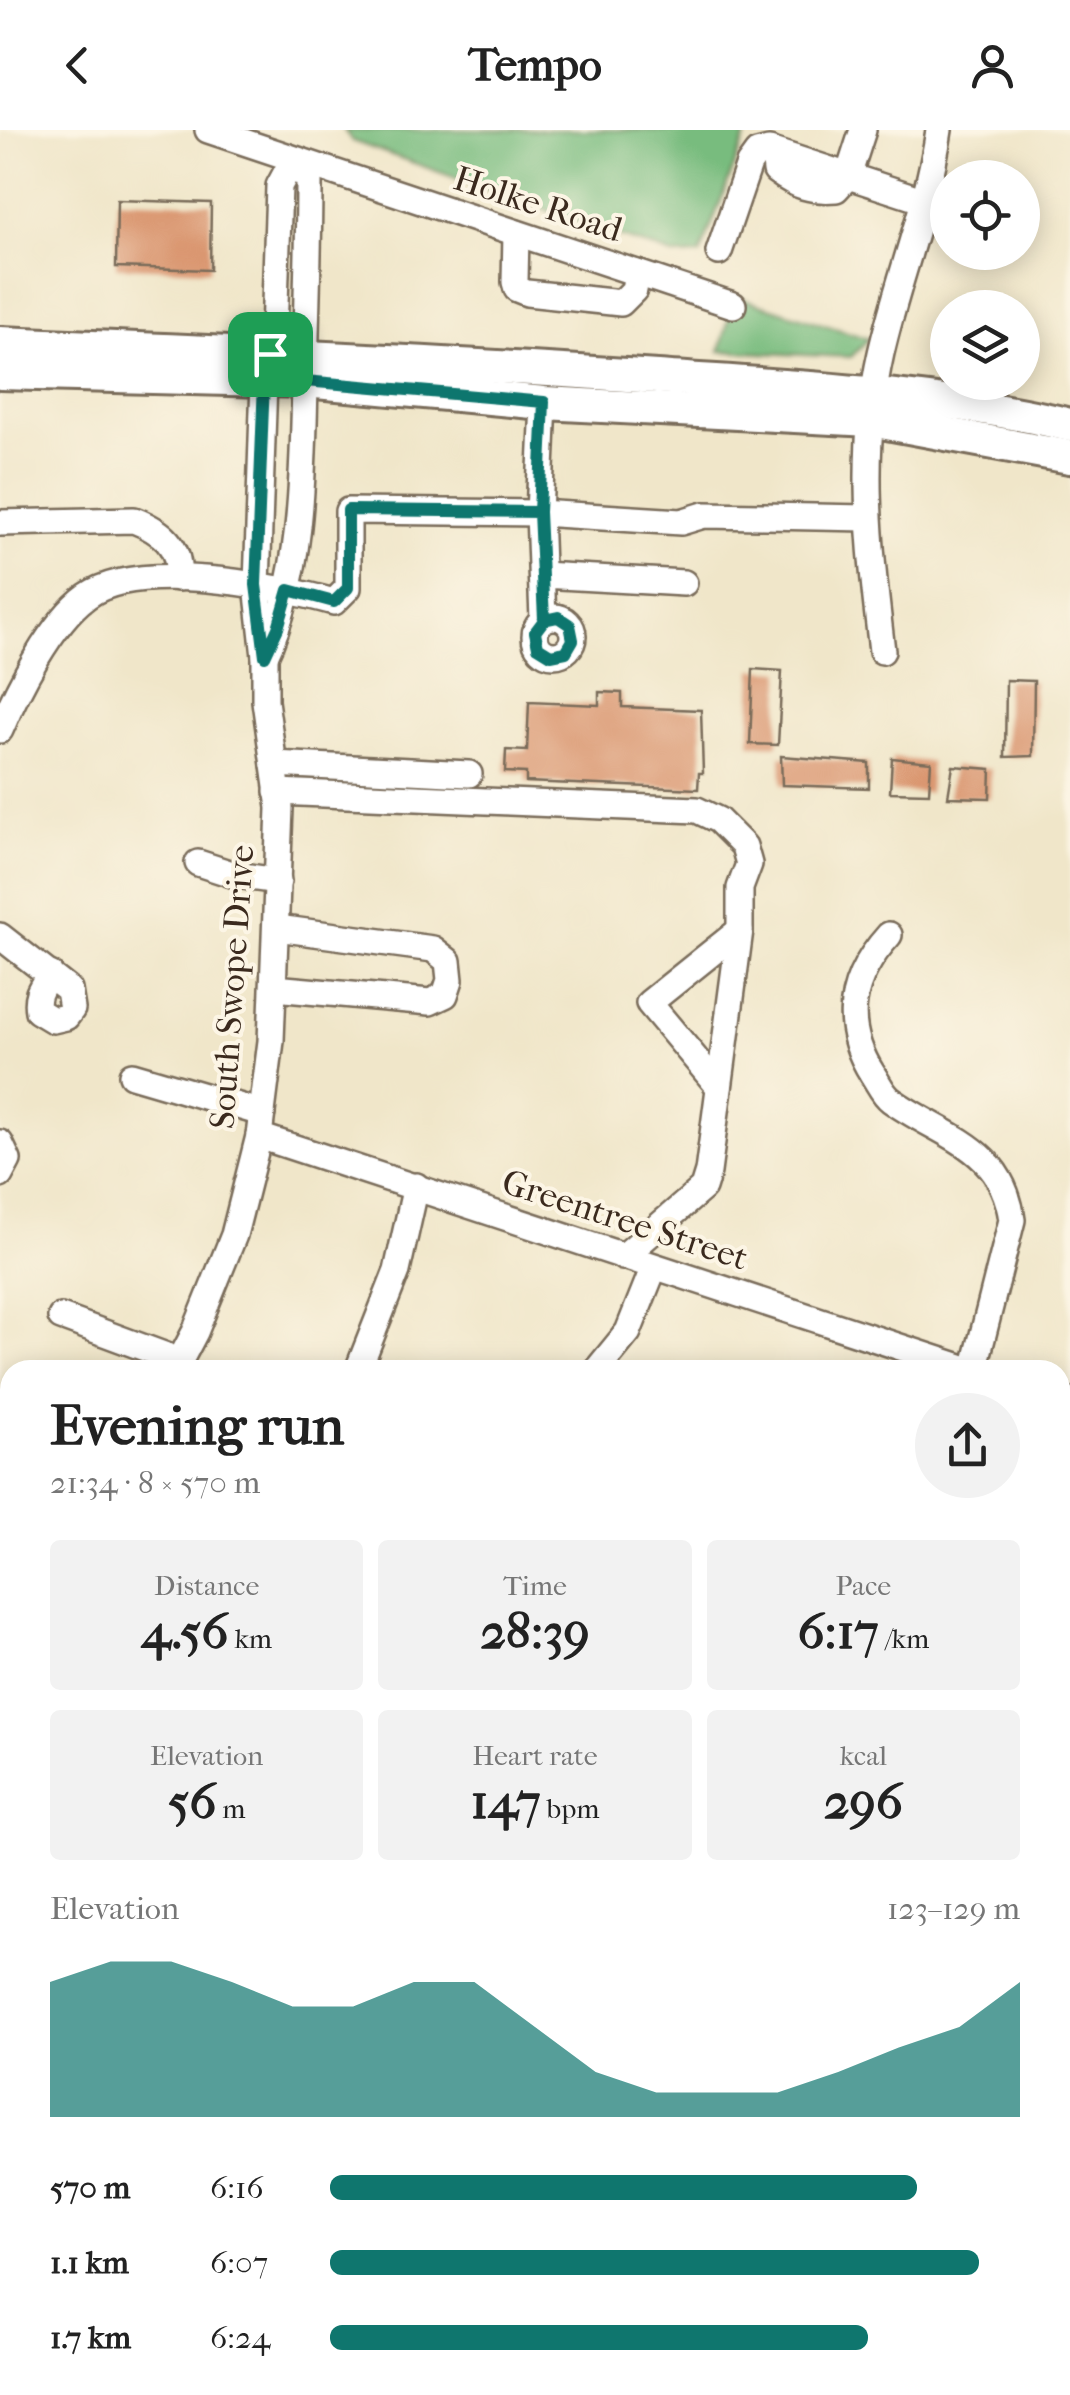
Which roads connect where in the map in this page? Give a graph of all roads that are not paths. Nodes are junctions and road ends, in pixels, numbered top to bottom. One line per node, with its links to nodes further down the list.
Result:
1 (208, 130): 5 (street, Holke Road)
2 (863, 130): 6 (street)
3 (940, 130): 7 (street)
4 (782, 146): 6 (street); 9 (street)
5 (293, 160): 8 (street, Holke Road); 13 (street, South Swope Drive); 14 (street, South Swope Drive)
6 (848, 176): 7 (street)
7 (924, 200): 17 (street)
8 (516, 233): 10 (street, Holke Road); 10 (street)
9 (719, 252)
10 (637, 273): 11 (street, Holke Road)
11 (733, 305)
12 (0, 343): 13 (main road)
13 (267, 367): 14 (main road); 15 (main road); 26 (street, South Swope Drive)
14 (305, 368): 16 (main road); 17 (main road); 27 (street, South Swope Drive)
15 (0, 373)
16 (544, 402): 17 (main road); 20 (street)
17 (873, 406): 18 (main road); 19 (main road); 21 (street)
18 (1070, 424)
19 (1070, 457)
20 (539, 512): 21 (street); 23 (street); 27 (street)
21 (867, 518): 29 (street)
22 (0, 523): 24 (street)
23 (542, 575): 25 (street); 28 (street)
24 (178, 578): 26 (street); 31 (street)
25 (684, 583)
26 (256, 585): 27 (street); 30 (street, South Swope Drive)
27 (289, 590): 30 (street, South Swope Drive)
28 (544, 620)
29 (882, 651)
30 (265, 656): 33 (street, South Swope Drive)
31 (10, 678): 32 (street)
32 (0, 730)
33 (274, 764): 34 (street); 35 (street, South Swope Drive)
34 (468, 774)
35 (277, 792): 37 (street, South Swope Drive); 39 (street)
36 (198, 863): 37 (street)
37 (278, 881): 38 (street, South Swope Drive)
38 (277, 928): 43 (street, South Swope Drive); 43 (street)
39 (740, 930): 45 (street); 45 (street)
40 (890, 935): 58 (street)
41 (0, 936): 42 (street)
42 (50, 974)
43 (274, 988): 46 (street, South Swope Drive)
44 (132, 1075): 46 (street, Greentree Street)
45 (719, 1086): 50 (street)
46 (260, 1124): 49 (street, Greentree Street); 54 (street, South Swope Drive)
47 (0, 1143): 48 (street)
48 (0, 1175)
49 (416, 1186): 50 (street, Greentree Street); 55 (street)
50 (623, 1256): 51 (street, Greentree Street)
51 (654, 1267): 56 (street); 57 (street, Greentree Street)
52 (61, 1317): 53 (street)
53 (165, 1360)
54 (180, 1360)
55 (362, 1360)
56 (604, 1360)
57 (941, 1360)
58 (975, 1360)

